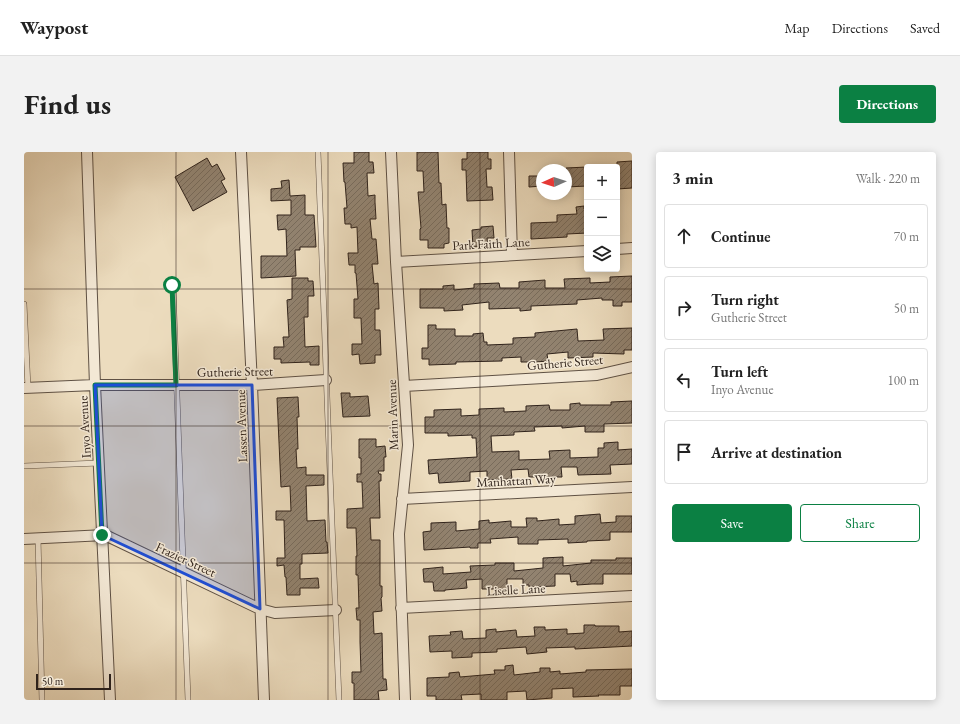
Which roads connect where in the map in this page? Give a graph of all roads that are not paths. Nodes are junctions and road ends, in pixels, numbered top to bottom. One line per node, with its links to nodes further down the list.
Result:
1 (87, 152): 15 (street, Inyo Avenue)
2 (241, 152): 17 (street, Lassen Avenue)
3 (318, 152): 14 (lane)
4 (391, 152): 10 (street, Marin Avenue)
5 (509, 152): 9 (street)
6 (632, 248): 7 (street)
7 (620, 249)
8 (584, 251): 9 (street, Park Faith Lane)
9 (512, 255): 10 (street, Park Faith Lane)
10 (396, 262): 18 (street, Marin Avenue)
11 (172, 285): 16 (lane)
12 (24, 304): 19 (lane)
13 (632, 367): 18 (street, Gutherie Street)
14 (326, 380): 17 (street, Gutherie Street); 31 (lane)
15 (95, 385): 16 (street, Gutherie Street); 19 (street, Gutherie Street); 20 (street, Inyo Avenue)
16 (176, 385): 17 (street, Gutherie Street); 27 (lane)
17 (252, 385): 30 (street, Lassen Avenue)
18 (404, 386): 23 (street, Marin Avenue)
19 (26, 388)
20 (99, 463): 21 (lane); 24 (street, Inyo Avenue)
21 (24, 466)
22 (632, 486): 23 (street, Manhattan Way)
23 (402, 499): 29 (street, Marin Avenue)
24 (102, 535): 25 (street, Frazier Street); 27 (street, Frazier Street); 33 (street, Inyo Avenue)
25 (38, 538): 26 (street, Frazier Street); 32 (lane)
26 (24, 539)
27 (183, 572): 30 (street, Frazier Street); 34 (lane)
28 (632, 596): 29 (street, Liselle Lane)
29 (401, 608): 37 (street, Marin Avenue)
30 (260, 609): 31 (street, Frazier Street); 35 (street, Lassen Avenue)
31 (336, 610): 36 (lane)
32 (42, 700)
33 (110, 700)
34 (188, 700)
35 (264, 700)
36 (339, 700)
37 (405, 700)

